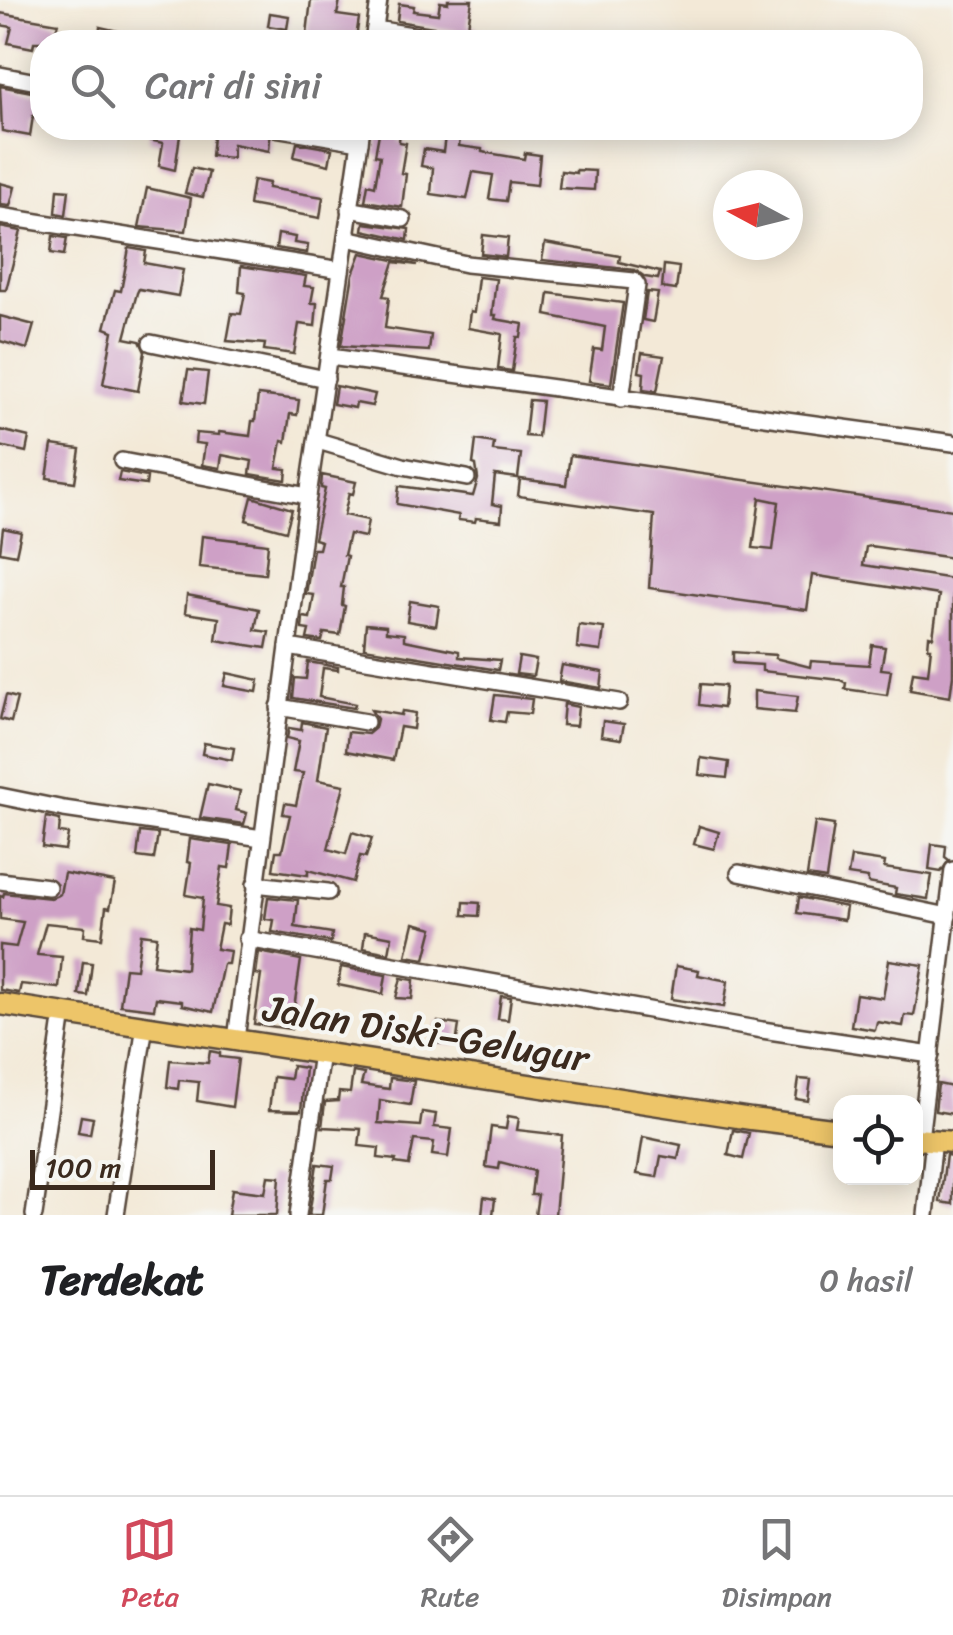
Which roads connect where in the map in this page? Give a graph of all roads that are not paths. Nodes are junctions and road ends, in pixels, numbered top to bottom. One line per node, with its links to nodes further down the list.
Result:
1 (379, 0): 2 (street)
2 (375, 30)
3 (0, 75): 4 (street)
4 (30, 81)
5 (360, 140): 6 (street)
6 (349, 209): 8 (street); 9 (street)
7 (0, 216): 10 (street)
8 (403, 219)
9 (346, 238): 10 (street); 14 (street)
10 (341, 270): 12 (street)
11 (151, 343): 13 (street)
12 (330, 357): 13 (street); 14 (street)
13 (326, 379): 15 (street)
14 (621, 399): 16 (street)
15 (318, 441): 18 (street); 19 (street)
16 (953, 443)
17 (122, 461): 19 (street)
18 (468, 478)
19 (308, 496): 20 (street)
20 (288, 647): 21 (street); 22 (street)
21 (618, 702)
22 (279, 707): 23 (street); 25 (street)
23 (366, 722)
24 (0, 796): 25 (street)
25 (262, 838): 29 (street)
26 (953, 870): 32 (street)
27 (739, 873): 32 (street)
28 (0, 881): 30 (street)
29 (255, 884): 31 (street); 33 (street)
30 (48, 888)
31 (328, 892)
32 (948, 916): 39 (street)
33 (247, 939): 37 (street); 39 (street)
34 (0, 1004): 35 (main road, Jalan Diski–Gelugur)
35 (63, 1013): 36 (main road, Jalan Diski–Gelugur); 42 (street)
36 (145, 1025): 37 (main road, Jalan Diski–Gelugur); 43 (street)
37 (236, 1038): 38 (main road, Jalan Diski–Gelugur)
38 (321, 1053): 40 (main road, Jalan Diski–Gelugur); 44 (street)
39 (930, 1055): 41 (street)
40 (833, 1129)
41 (931, 1140): 45 (street)
42 (34, 1215)
43 (116, 1215)
44 (298, 1215)
45 (926, 1215)

